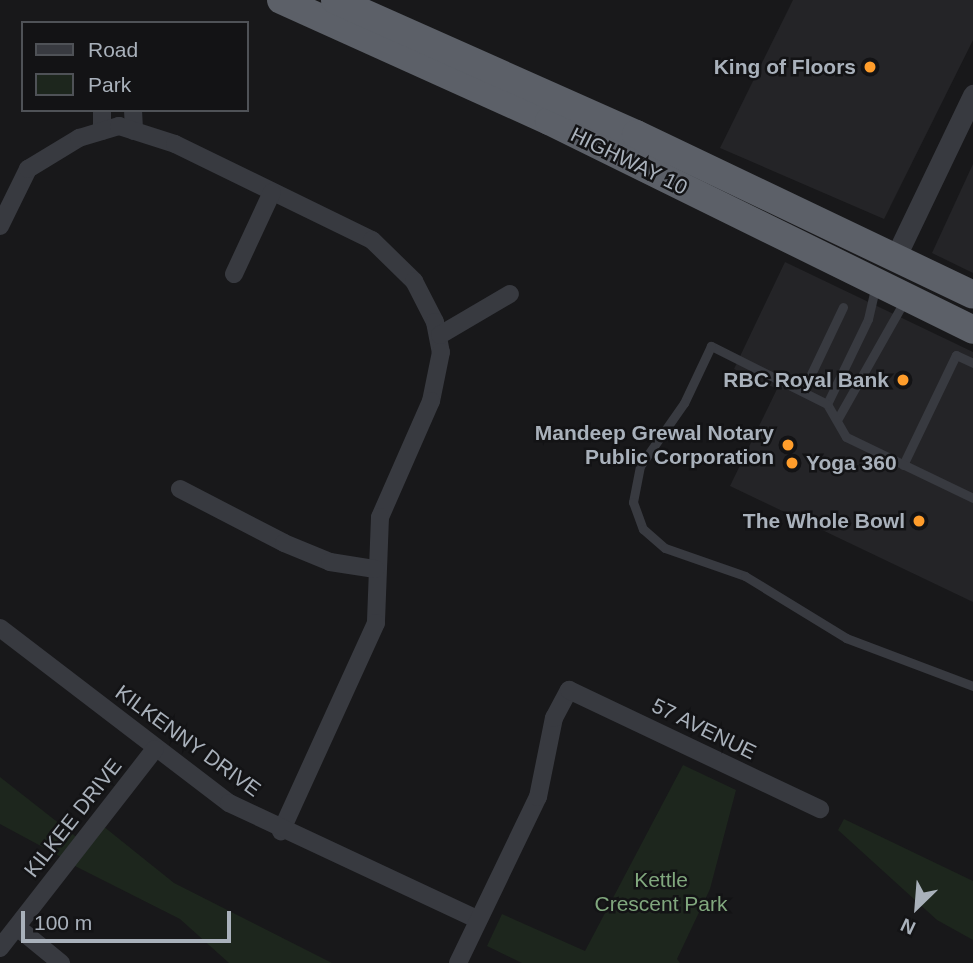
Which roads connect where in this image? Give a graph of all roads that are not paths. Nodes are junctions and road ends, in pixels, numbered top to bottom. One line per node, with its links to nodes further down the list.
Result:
1 (281, 0): 11 (highway, HIGHWAY 10)
2 (335, 0): 10 (highway, HIGHWAY 10)
3 (973, 95): 10 (street)
4 (102, 112): 6 (street)
5 (133, 112): 7 (street)
6 (102, 131): 7 (street); 9 (street)
7 (134, 131): 8 (street)
8 (272, 192): 12 (street); 20 (street)
9 (0, 226)
10 (895, 258): 11 (highway); 13 (highway, HIGHWAY 10)
11 (851, 271): 14 (highway, HIGHWAY 10)
12 (234, 274)
13 (935, 277): 14 (highway); 16 (highway, HIGHWAY 10)
14 (876, 283): 17 (highway, HIGHWAY 10); 23 (lane)
15 (510, 294): 20 (street)
16 (973, 295)
17 (907, 298): 19 (highway, HIGHWAY 10); 24 (lane)
18 (843, 307): 22 (lane)
19 (973, 330)
20 (440, 335): 28 (street)
21 (973, 363): 25 (lane)
22 (803, 391): 23 (lane); 30 (lane)
23 (827, 404): 24 (lane)
24 (837, 420): 25 (lane)
25 (903, 465): 27 (lane)
26 (180, 489): 28 (street)
27 (973, 498)
28 (375, 569): 33 (street)
29 (0, 628): 31 (street, KILKENNY DRIVE)
30 (973, 686)
31 (155, 749): 33 (street, KILKENNY DRIVE); 35 (street, KILKEE DRIVE)
32 (820, 809): 34 (street, 57 AVENUE)
33 (281, 831): 34 (street, KILKENNY DRIVE)
34 (477, 919): 38 (street)
35 (17, 927): 36 (street, KILKEE DRIVE); 37 (street)
36 (0, 948)
37 (61, 963)
38 (458, 963)

